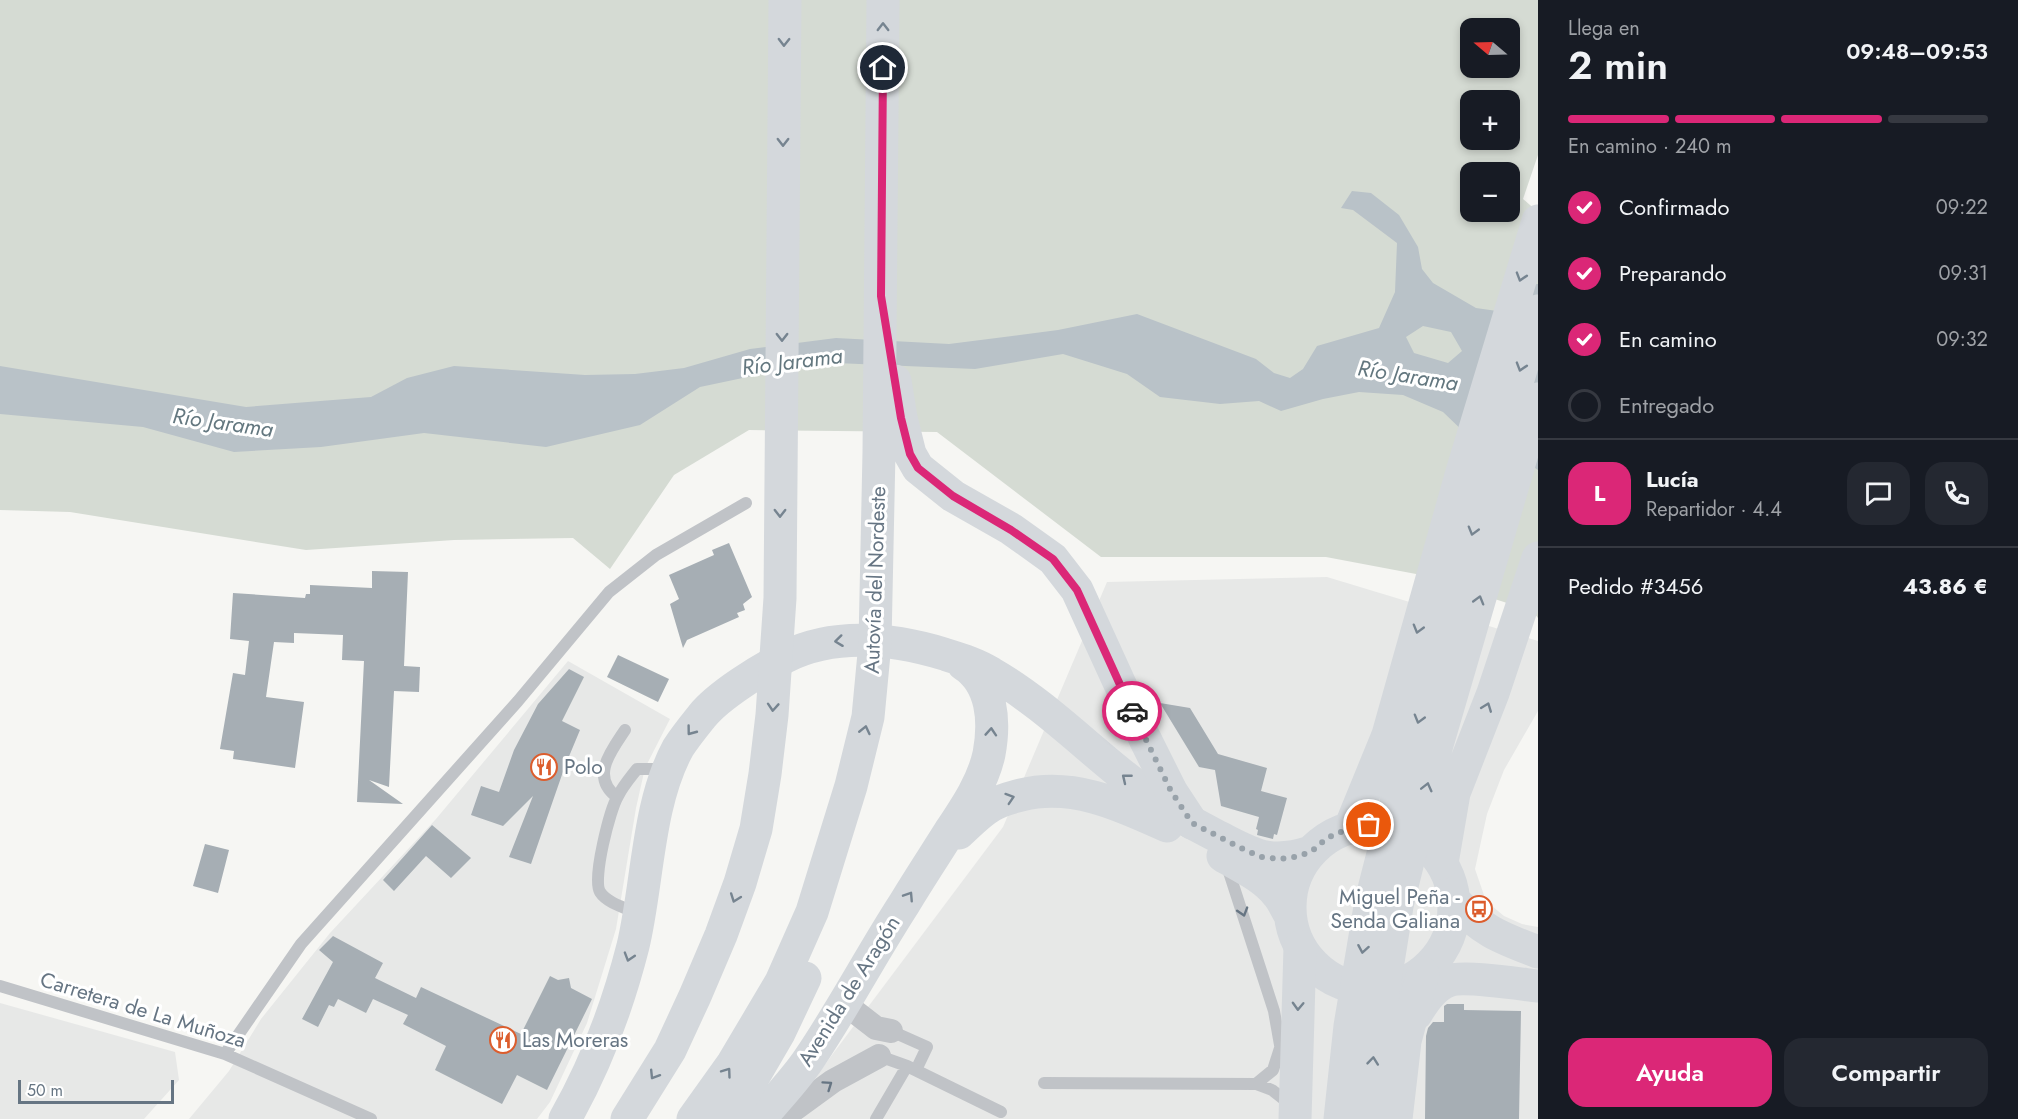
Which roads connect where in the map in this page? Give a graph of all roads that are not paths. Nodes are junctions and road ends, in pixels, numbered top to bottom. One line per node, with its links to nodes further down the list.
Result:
1 (785, 0): 43 (main road, one-way to 43)
2 (883, 0): 6 (main road, one-way to 2)
3 (1538, 221): 7 (main road, one-way to 7)
4 (1538, 311): 7 (main road, one-way to 7)
5 (1538, 399): 7 (main road)
6 (894, 453): 13 (main road, Autovía del Nordeste, one-way to 6); 15 (main road)
7 (1488, 477): 16 (main road, one-way to 16); 49 (main road, one-way to 49); 50 (main road, one-way to 7)
8 (746, 503): 34 (lane)
9 (1538, 558): 18 (main road, one-way to 9)
10 (951, 657): 12 (main road, one-way to 12); 15 (main road, one-way to 10); 20 (main road, Avenida de Aragón, one-way to 10)
11 (625, 730): 14 (lane)
12 (666, 774): 14 (lane); 22 (main road)
13 (851, 786): 44 (main road, Autovía del Nordeste, one-way to 13); 45 (main road)
14 (617, 797): 22 (lane)
15 (1192, 823): 17 (main road)
16 (1359, 826): 17 (main road); 18 (main road)
17 (1311, 852): 23 (main road)
18 (1434, 854): 21 (main road)
19 (1224, 856): 20 (main road, Avenida de Aragón, one-way to 19); 23 (main road, Avenida de Aragón); 33 (lane, one-way to 33)
20 (932, 860): 30 (main road, Avenida de Aragón, one-way to 20)
21 (1455, 900): 25 (main road); 26 (main road)
22 (638, 914): 42 (main road, one-way to 42)
23 (1290, 915): 24 (main road)
24 (1300, 947): 26 (main road); 40 (main road, one-way to 40)
25 (1526, 954): 26 (main road); 27 (main road)
26 (1421, 972): 32 (main road)
27 (1538, 977)
28 (0, 986): 34 (lane, Carretera de La Muñoza)
29 (1538, 986): 32 (main road)
30 (845, 1004): 31 (street); 46 (main road, Avenida de Aragón)
31 (891, 1031): 36 (lane)
32 (1405, 1041): 51 (main road)
33 (1280, 1047): 38 (lane); 40 (lane)
34 (225, 1054): 41 (lane, Carretera de La Muñoza)
35 (879, 1056): 36 (lane); 47 (street, one-way to 35)
36 (911, 1068): 39 (lane); 48 (lane)
37 (1044, 1083): 38 (lane)
38 (1256, 1084): 40 (lane)
39 (1001, 1112)
40 (1293, 1114)
41 (371, 1119)
42 (565, 1119)
43 (627, 1119)
44 (693, 1119)
45 (729, 1119)
46 (760, 1119)
47 (781, 1119)
48 (876, 1119)
49 (1340, 1119)
50 (1367, 1119)
51 (1396, 1119)

